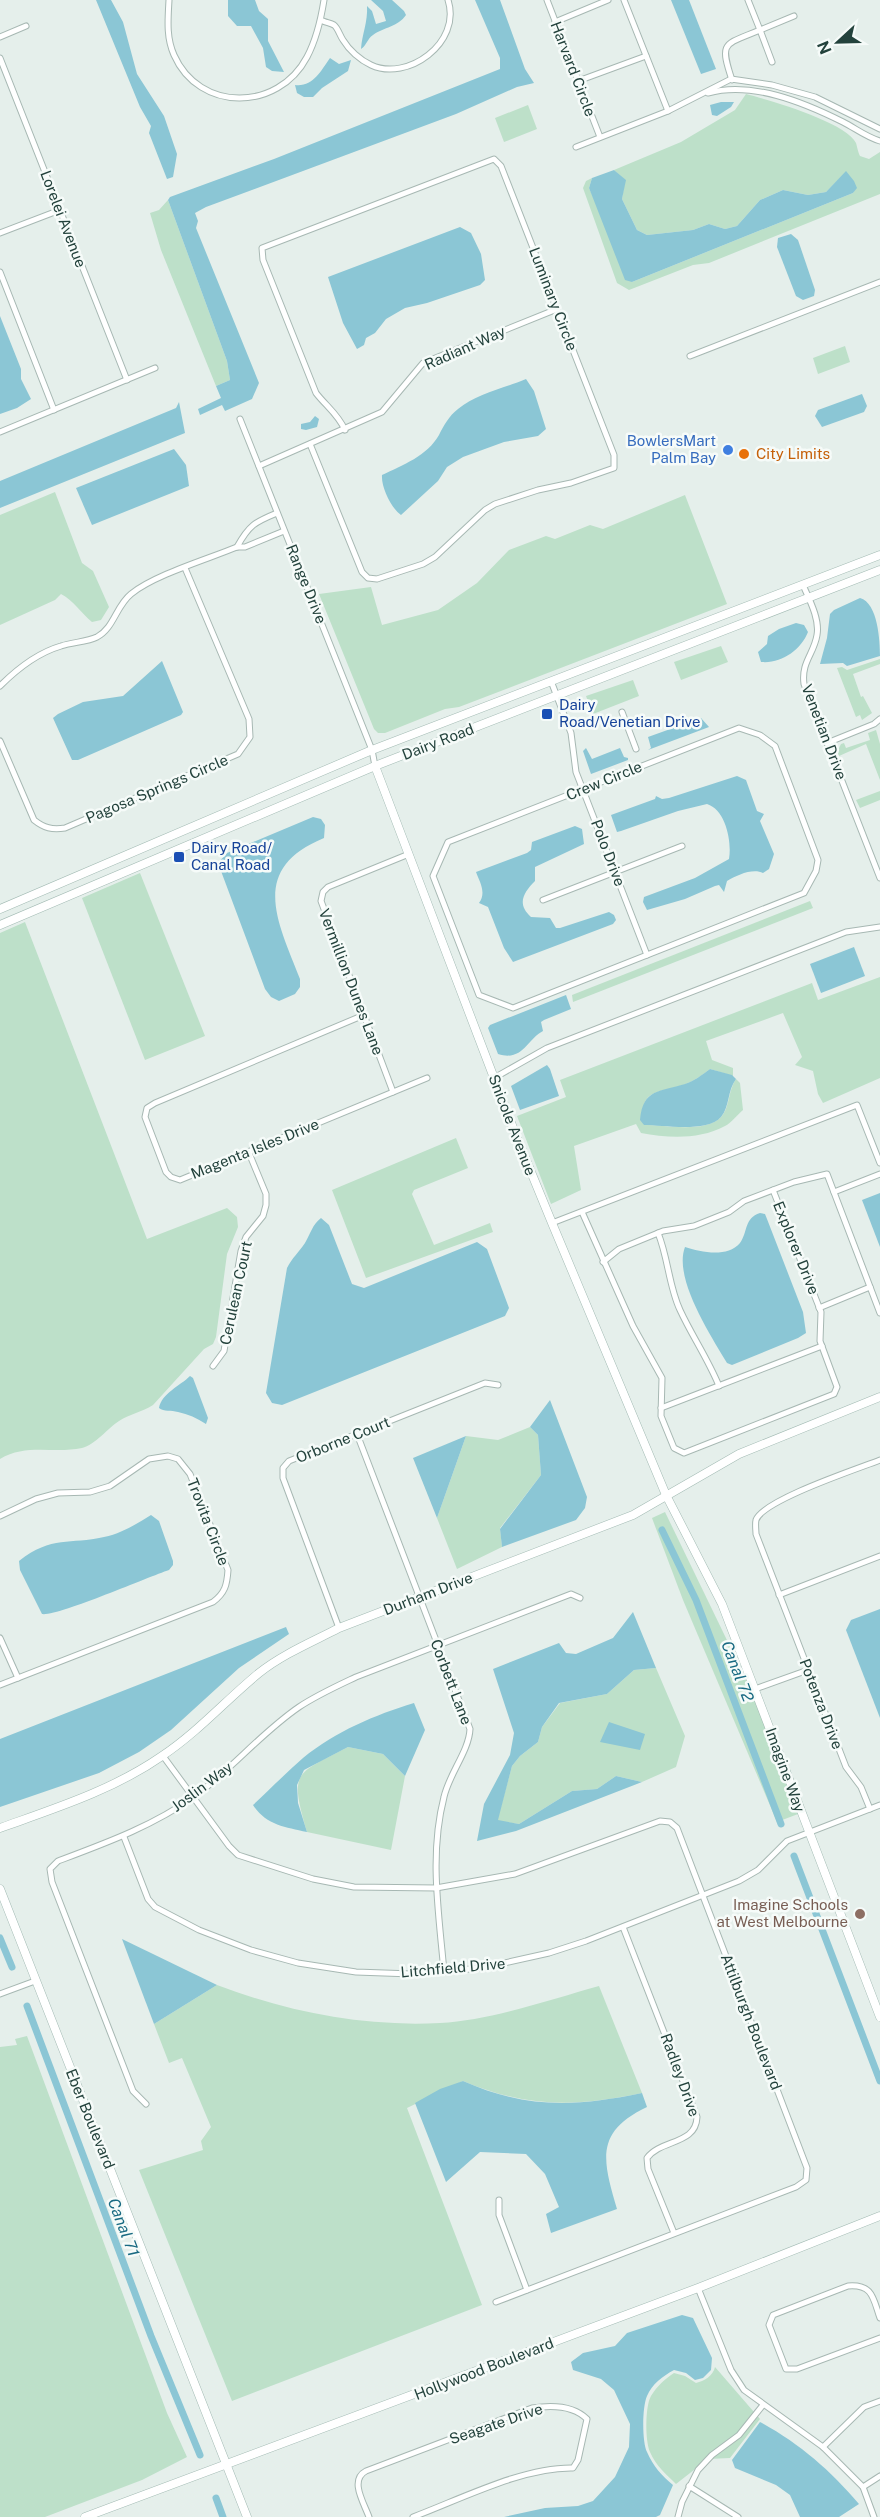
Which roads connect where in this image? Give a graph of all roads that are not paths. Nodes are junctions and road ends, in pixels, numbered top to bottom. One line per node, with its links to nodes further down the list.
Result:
1 (170, 0): 9 (street)
2 (324, 0): 9 (street)
3 (448, 0): 9 (street)
4 (547, 0): 10 (street, Harvard Circle)
5 (608, 0): 10 (street)
6 (624, 0): 14 (street)
7 (748, 0): 12 (street)
8 (794, 16): 12 (street)
9 (321, 20)
10 (555, 22): 18 (street, Harvard Circle)
11 (26, 26): 13 (street)
12 (760, 30): 16 (street); 17 (street)
13 (0, 37)
14 (646, 56): 18 (street); 21 (street)
15 (0, 58): 26 (street, Lorelei Avenue)
16 (772, 62)
17 (731, 79): 19 (street); 20 (street); 22 (street)
18 (578, 81): 23 (street, Harvard Circle)
19 (735, 88): 20 (street); 24 (street)
20 (692, 98): 21 (street)
21 (668, 111): 23 (street)
22 (880, 129)
23 (600, 137): 25 (street)
24 (880, 141)
25 (576, 147)
26 (60, 210): 27 (street); 33 (street, Lorelei Avenue)
27 (0, 233)
28 (0, 272): 34 (street)
29 (880, 282): 31 (street)
30 (557, 309): 36 (street, Radiant Way); 36 (street, Luminary Circle); 38 (street, Luminary Circle)
31 (690, 356)
32 (155, 368): 33 (street)
33 (127, 380): 34 (street)
34 (54, 410): 37 (street)
35 (240, 419): 39 (street, Range Drive)
36 (345, 430): 38 (street, Radiant Way)
37 (0, 432)
38 (310, 444): 39 (street, Radiant Way)
39 (259, 466): 40 (street, Range Drive)
40 (277, 513): 41 (street, Range Drive); 42 (street)
41 (284, 531): 42 (street); 58 (street, Range Drive)
42 (237, 547): 46 (street)
43 (880, 555): 44 (street, Dairy Road)
44 (871, 558): 45 (street); 48 (street, Dairy Road)
45 (880, 562)
46 (185, 568): 51 (street); 55 (street, Pagosa Springs Circle)
47 (880, 570): 49 (street, Dairy Road)
48 (803, 585): 49 (street, Venetian Drive); 50 (street, Dairy Road)
49 (809, 598): 52 (street, Dairy Road); 56 (street, Venetian Drive)
50 (551, 681): 52 (street, Polo Drive); 58 (street, Dairy Road)
51 (0, 686)
52 (557, 696): 59 (street, Dairy Road); 60 (street, Polo Drive)
53 (622, 712): 57 (street)
54 (880, 719): 56 (street)
55 (0, 741)
56 (827, 743): 66 (street, Venetian Drive)
57 (636, 748)
58 (372, 750): 59 (street, Snicole Avenue); 61 (street, Dairy Road)
59 (375, 766): 62 (street, Dairy Road); 64 (street, Snicole Avenue)
60 (583, 790): 65 (street, Polo Drive); 73 (street, Crew Circle); 73 (street, Crew Circle)
61 (199, 824): 62 (street); 68 (street, Dairy Road)
62 (204, 837): 70 (street, Dairy Road)
63 (682, 846): 65 (street)
64 (409, 854): 74 (street, Vermillion Dunes Lane); 76 (street, Snicole Avenue)
65 (615, 872): 67 (street); 73 (street, Polo Drive)
66 (880, 878)
67 (543, 900)
68 (18, 901): 69 (street, Dairy Road); 70 (street)
69 (0, 909)
70 (23, 915): 71 (street, Dairy Road)
71 (0, 925)
72 (880, 927): 76 (street)
73 (647, 955)
74 (364, 1015): 77 (street, Vermillion Dunes Lane); 78 (street, Magenta Isles Drive)
75 (427, 1078): 77 (street, Magenta Isles Drive)
76 (494, 1078): 84 (street, Snicole Avenue)
77 (393, 1092): 78 (street, Magenta Isles Drive)
78 (249, 1153): 91 (street, Cerulean Court)
79 (880, 1163): 83 (street)
80 (880, 1174): 82 (street)
81 (773, 1190): 82 (street); 85 (street, Explorer Drive); 88 (street, Explorer Drive)
82 (834, 1192): 87 (street)
83 (582, 1212): 84 (street); 86 (street, Explorer Drive)
84 (552, 1223): 98 (street, Snicole Avenue)
85 (658, 1233): 86 (street, Explorer Drive); 93 (street)
86 (603, 1262): 95 (street, Explorer Drive)
87 (870, 1287): 88 (street); 89 (street)
88 (819, 1308): 90 (street, Explorer Drive)
89 (880, 1313)
90 (822, 1346): 93 (street); 95 (street, Explorer Drive)
91 (213, 1366)
92 (498, 1385): 96 (street, Orborne Court)
93 (719, 1386): 95 (street)
94 (880, 1397): 98 (street, Durham Drive)
95 (661, 1408)
96 (357, 1434): 102 (street, Corbett Lane); 104 (street, Orborne Court)
97 (880, 1460): 101 (street, Potenza Drive)
98 (666, 1495): 102 (street, Durham Drive); 110 (street, Imagine Way)
99 (0, 1516): 108 (street, Trovita Circle)
100 (880, 1556): 101 (street)
101 (779, 1595): 107 (street, Potenza Drive)
102 (419, 1597): 104 (street, Durham Drive); 106 (street, Corbett Lane)
103 (580, 1598): 106 (street, Joslin Way)
104 (339, 1628): 111 (street, Durham Drive)
105 (0, 1638): 108 (street)
106 (438, 1646): 112 (street, Joslin Way); 118 (street, Corbett Lane)
107 (808, 1670): 110 (street); 114 (street, Potenza Drive)
108 (18, 1678): 109 (street, Trovita Circle)
109 (0, 1684)
110 (755, 1689): 116 (street, Imagine Way)
111 (163, 1756): 112 (street, Attilburgh Boulevard); 115 (street, Durham Drive)
112 (193, 1797): 117 (street, Joslin Way); 118 (street, Attilburgh Boulevard)
113 (880, 1805): 114 (street, Litchfield Drive)
114 (870, 1809): 116 (street, Litchfield Drive)
115 (0, 1828)
116 (808, 1832): 120 (street, Litchfield Drive); 125 (street, Imagine Way)
117 (124, 1837): 122 (street, Litchfield Drive); 126 (street, Joslin Way)
118 (436, 1888): 120 (street, Attilburgh Boulevard); 122 (street, Corbett Lane)
119 (0, 1889): 123 (street, Eber Boulevard)
120 (703, 1895): 121 (street, Litchfield Drive); 129 (street, Attilburgh Boulevard)
121 (623, 1926): 122 (street, Litchfield Drive); 129 (street, Radley Drive)
122 (444, 1972)
123 (35, 1981): 124 (street); 138 (street, Eber Boulevard)
124 (0, 1994)
125 (880, 2017)
126 (146, 2104)
127 (499, 2200): 131 (street)
128 (880, 2216): 130 (street, Hollywood Boulevard)
129 (674, 2233): 131 (street, Attilburgh Boulevard)
130 (698, 2288): 136 (street); 138 (street, Hollywood Boulevard)
131 (527, 2290): 132 (street, Attilburgh Boulevard)
132 (496, 2302)
133 (880, 2318): 134 (street)
134 (880, 2338)
135 (880, 2401): 137 (street)
136 (763, 2405): 137 (street); 140 (street)
137 (823, 2447): 141 (street)
138 (228, 2466): 142 (street, Hollywood Boulevard); 143 (street, Eber Boulevard)
139 (880, 2476): 141 (street)
140 (689, 2486): 146 (street); 147 (street)
141 (863, 2487): 148 (street)
142 (85, 2517)
143 (247, 2517)
144 (369, 2517): 145 (street, Seagate Drive)
145 (413, 2517)
146 (678, 2517)
147 (738, 2517)
148 (874, 2517)

